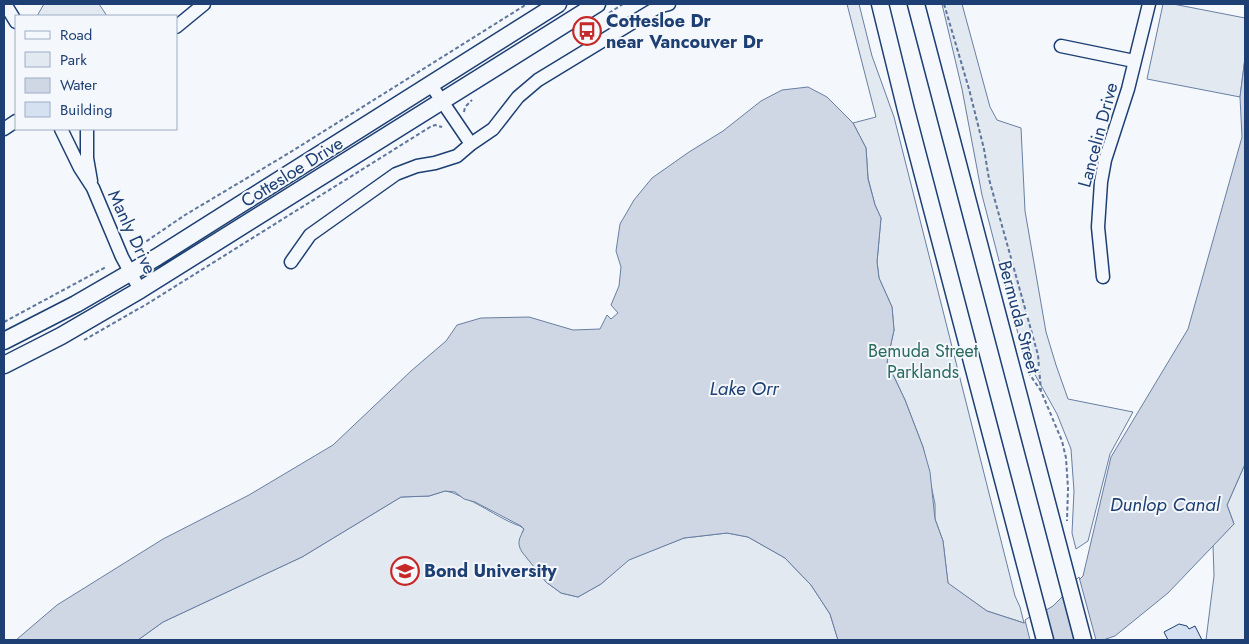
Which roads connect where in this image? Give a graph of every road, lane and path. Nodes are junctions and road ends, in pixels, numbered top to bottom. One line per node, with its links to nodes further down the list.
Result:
1 (5, 4): 12 (street)
2 (204, 4): 13 (street)
3 (527, 4): 24 (path, Cottesloe Drive)
4 (597, 4): 11 (main road, Cottesloe Drive)
5 (669, 4): 22 (street)
6 (880, 4): 34 (main road)
7 (916, 4): 35 (main road, Bermuda Street)
8 (944, 4): 33 (path)
9 (1149, 4): 15 (street, Lancelin Drive)
10 (555, 5): 16 (main road, Cottesloe Drive)
11 (578, 10): 17 (main road, Cottesloe Drive)
12 (15, 20)
13 (178, 25)
14 (1061, 46): 15 (street)
15 (1134, 61): 28 (street, Lancelin Drive)
16 (431, 84): 17 (street); 27 (main road, Cottesloe Drive)
17 (442, 102): 22 (street); 29 (main road, Cottesloe Drive)
18 (15, 122): 19 (street)
19 (4, 129)
20 (61, 130): 23 (street, Manly Drive)
21 (87, 130): 23 (street, Manly Drive)
22 (471, 144): 25 (street)
23 (93, 188): 27 (street, Manly Drive)
24 (141, 245)
25 (291, 262)
26 (106, 267): 30 (path)
27 (131, 273): 29 (street, Manly Drive); 31 (main road, Cottesloe Drive)
28 (1103, 277)
29 (140, 290): 32 (main road, Cottesloe Drive)
30 (4, 322)
31 (4, 341)
32 (4, 365)
33 (1067, 526)
34 (1045, 640)
35 (1083, 640)

